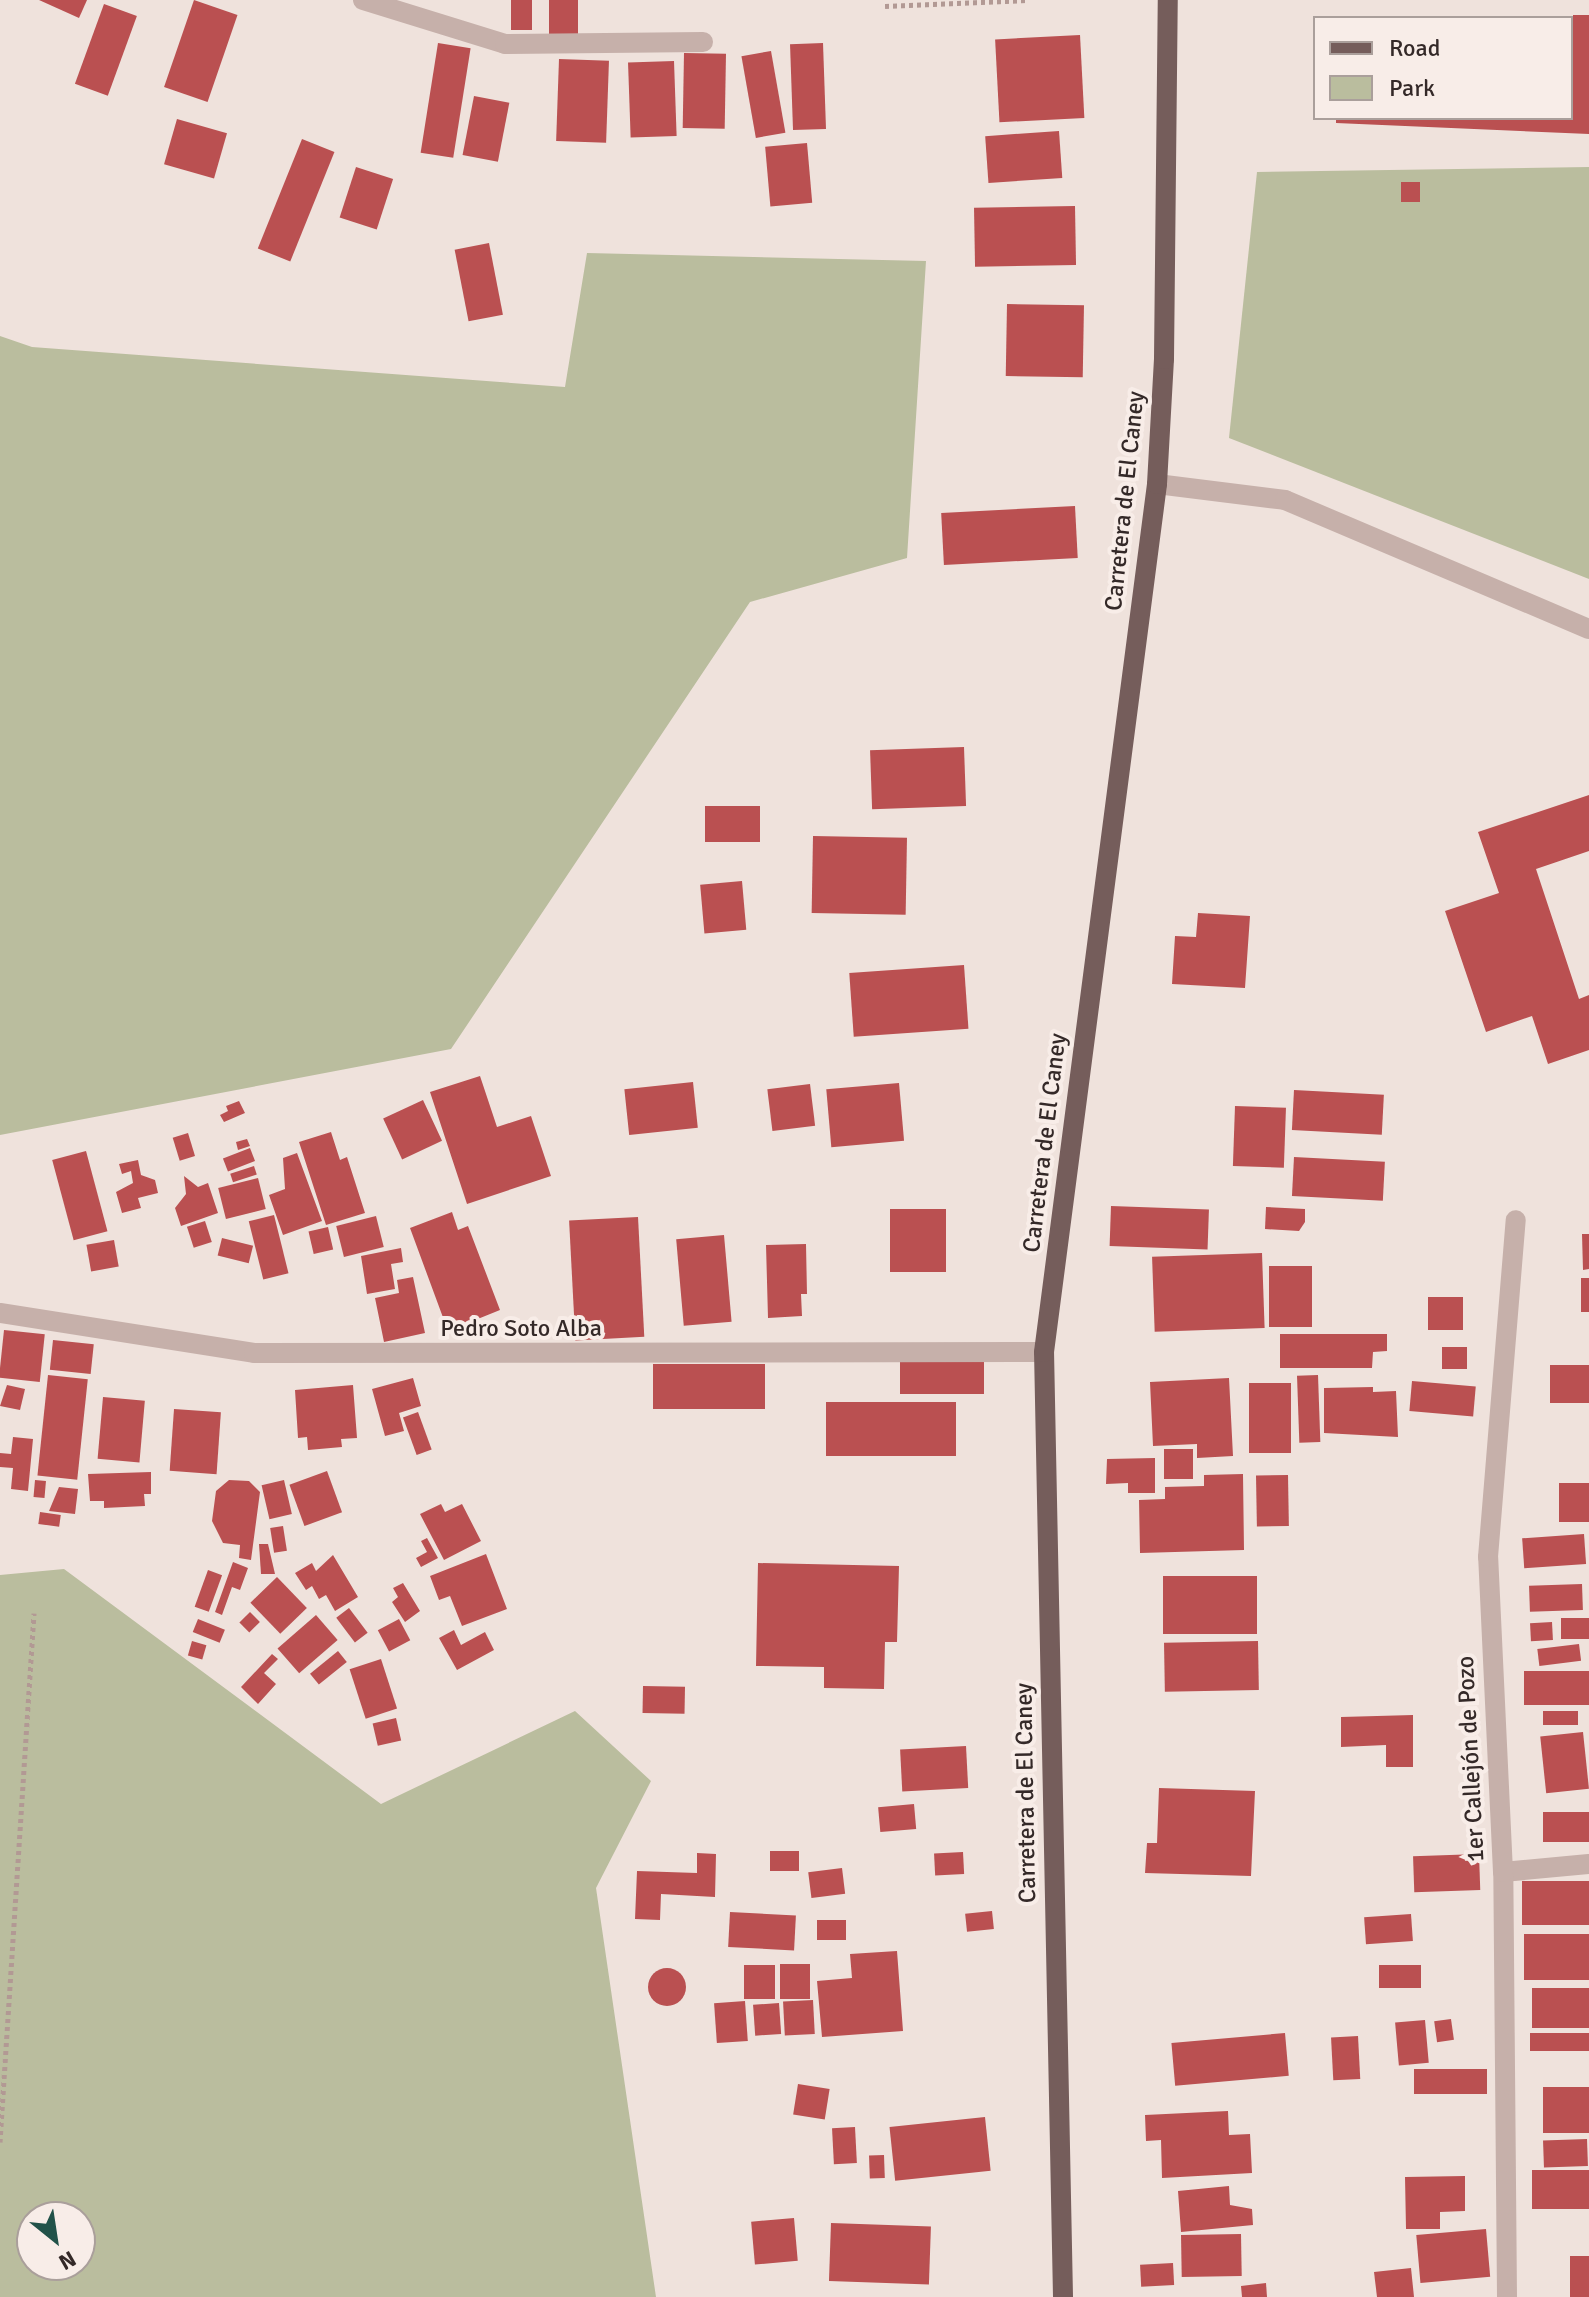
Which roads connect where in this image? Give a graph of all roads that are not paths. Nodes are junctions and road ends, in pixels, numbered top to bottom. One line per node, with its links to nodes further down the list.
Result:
1 (363, 0): 3 (street)
2 (1168, 0): 4 (main road, Carretera de El Caney)
3 (703, 42)
4 (1157, 484): 5 (street); 8 (main road, Carretera de El Caney)
5 (1589, 629)
6 (1516, 1220): 10 (street, 1er Callejón de Pozo)
7 (0, 1313): 8 (street, Pedro Soto Alba)
8 (1044, 1352): 11 (main road, Carretera de El Caney)
9 (1589, 1864): 10 (street)
10 (1503, 1872): 12 (street, 1er Callejón de Pozo)
11 (1063, 2297)
12 (1507, 2297)

